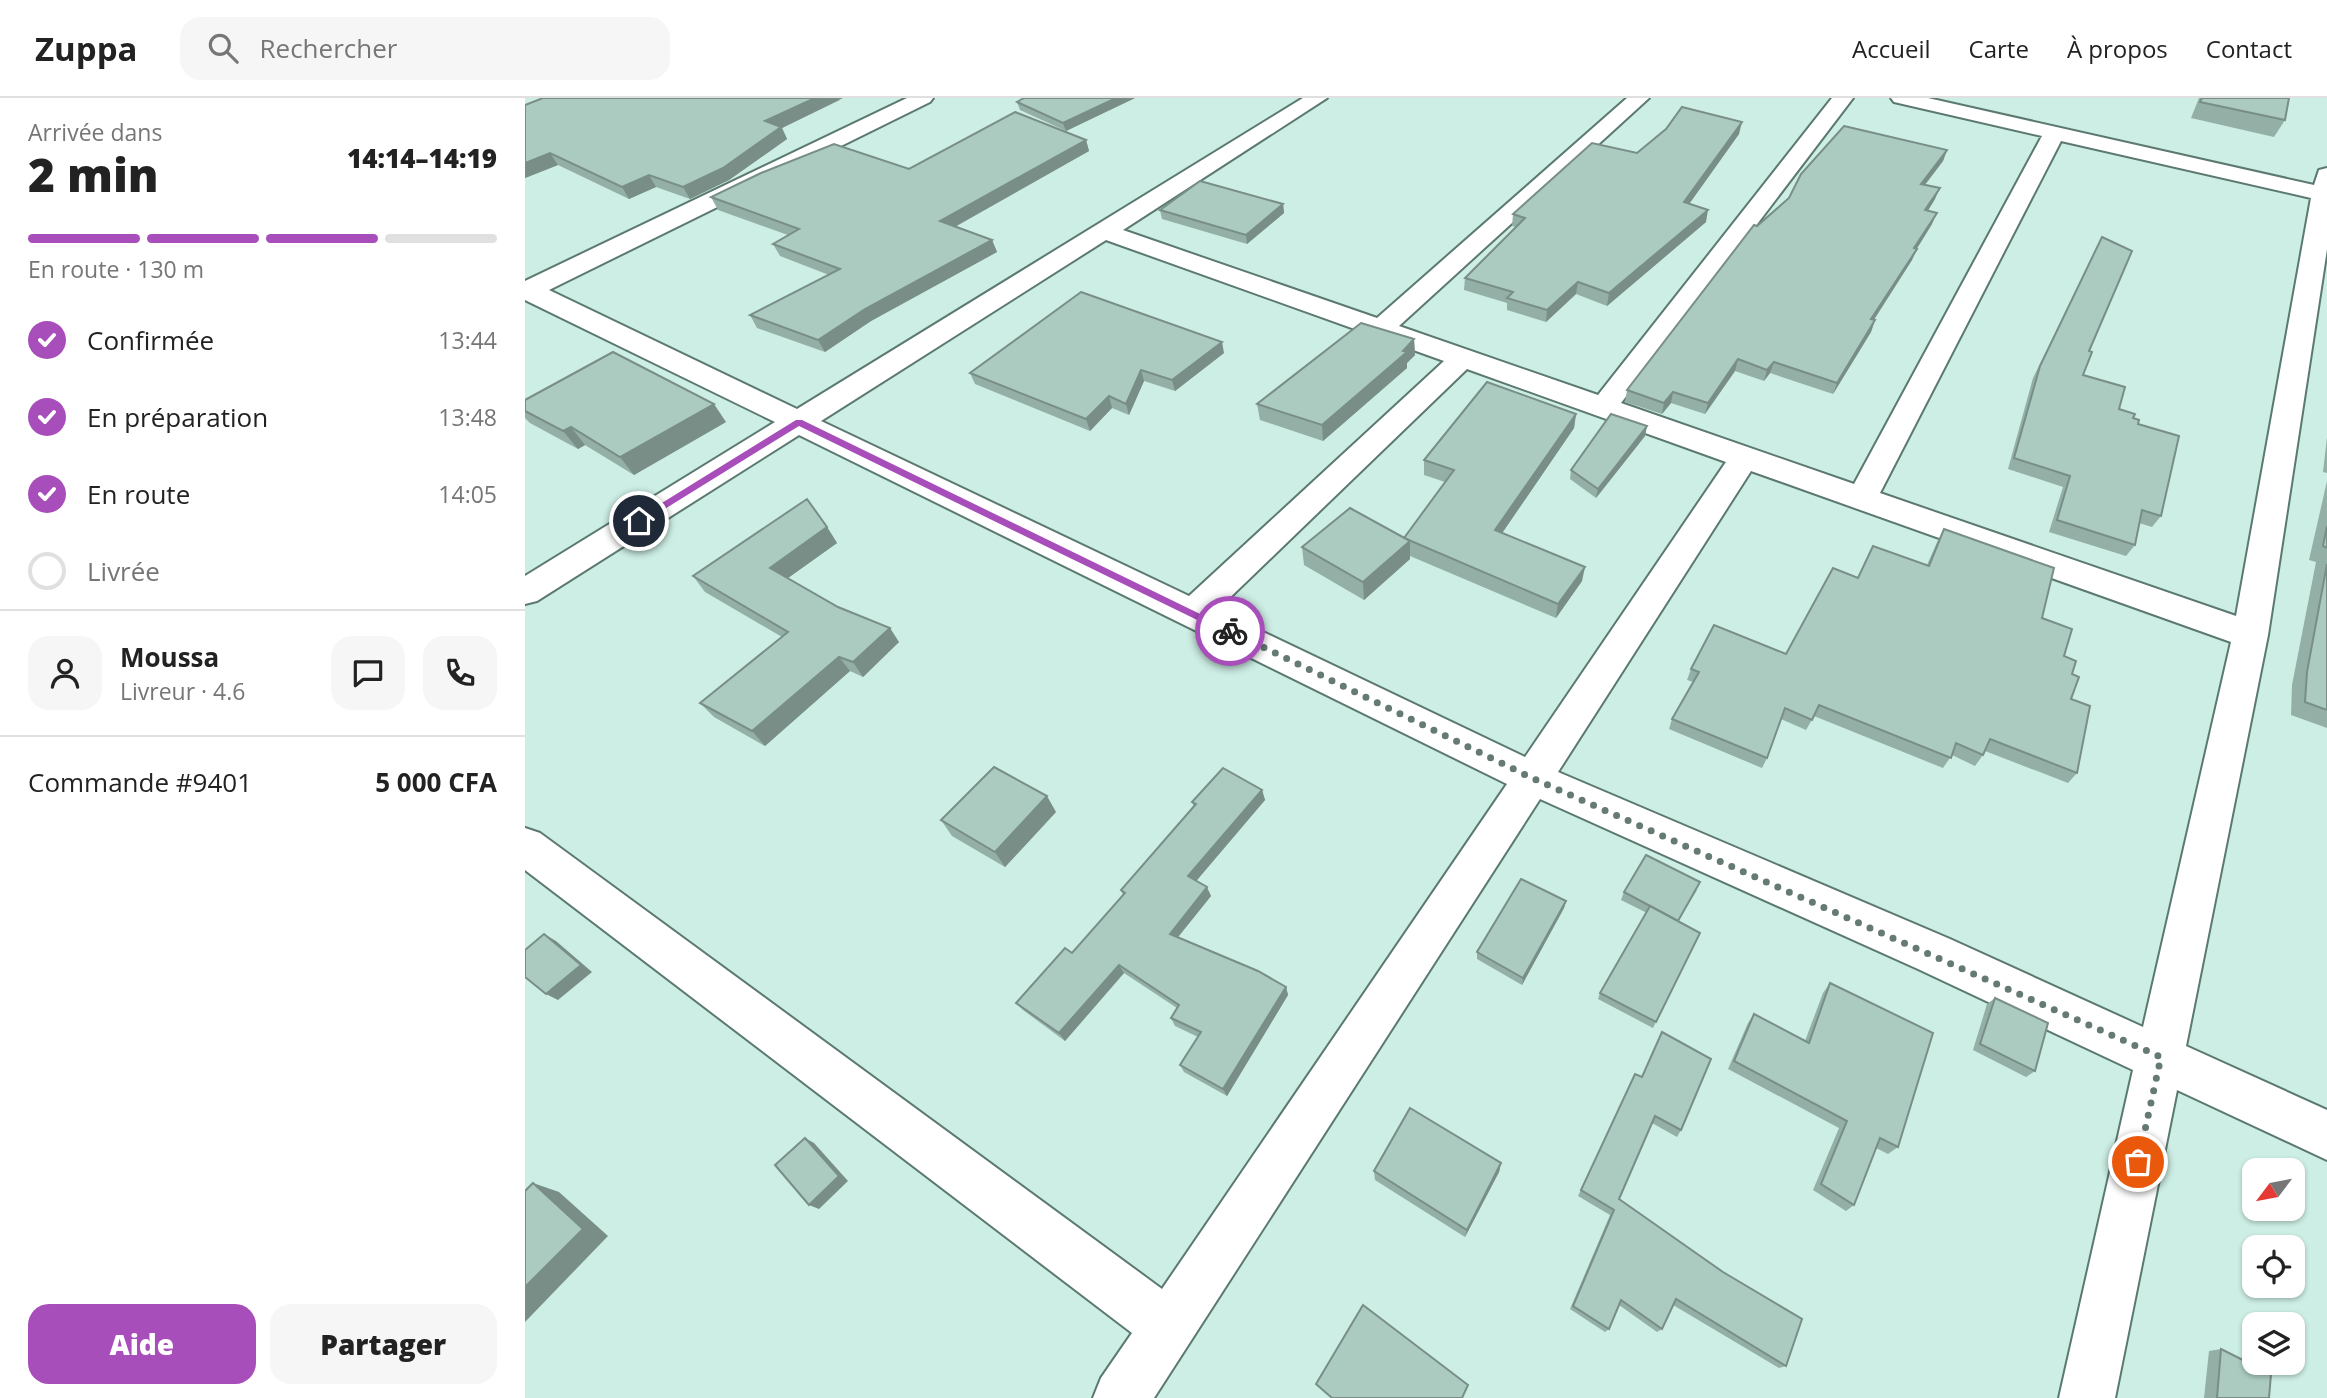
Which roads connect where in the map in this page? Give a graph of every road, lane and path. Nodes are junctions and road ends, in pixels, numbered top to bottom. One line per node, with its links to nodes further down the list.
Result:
1 (1317, 98): 8 (street)
2 (1639, 98): 10 (street)
3 (1843, 98): 12 (street)
4 (1901, 98): 6 (street)
5 (921, 99): 9 (street)
6 (2055, 132): 7 (street); 15 (street)
7 (2326, 188): 18 (street)
8 (1103, 231): 10 (street); 13 (street)
9 (526, 290): 13 (street)
10 (1380, 329): 11 (street)
11 (1463, 358): 12 (street); 17 (street)
12 (1603, 407): 14 (street)
13 (799, 422): 16 (street); 17 (street)
14 (1745, 457): 15 (street); 19 (street)
15 (1862, 498): 18 (street)
16 (525, 592)
17 (1192, 613): 19 (street)
18 (2250, 635): 21 (street)
19 (1532, 778): 21 (street); 23 (street)
20 (525, 846): 23 (street)
21 (2161, 1057): 22 (street); 25 (street)
22 (2327, 1135)
23 (1168, 1326): 24 (street)
24 (1121, 1398)
25 (2087, 1398)

